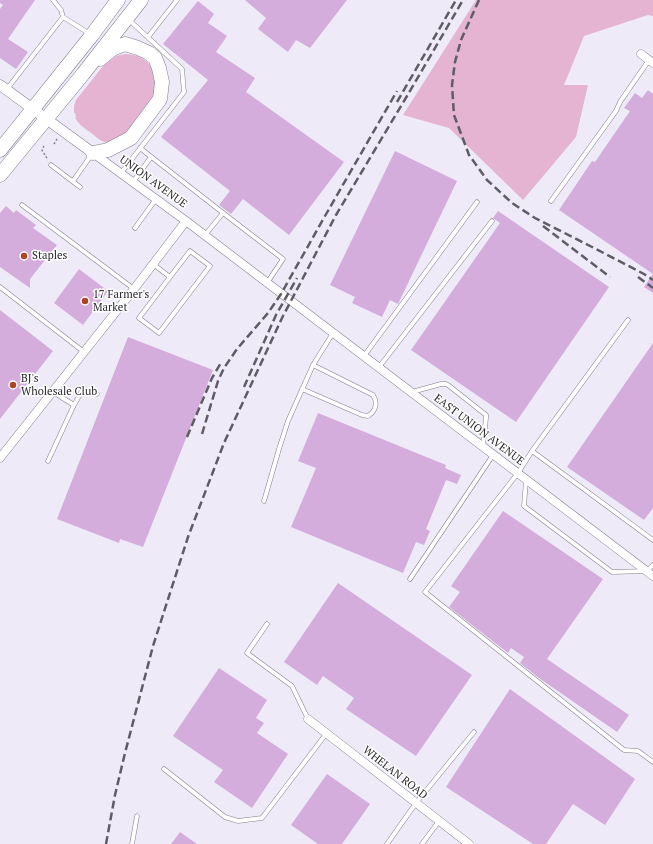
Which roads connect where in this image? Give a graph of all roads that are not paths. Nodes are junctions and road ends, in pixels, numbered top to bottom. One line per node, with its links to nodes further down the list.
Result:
1 (53, 0): 5 (lane)
2 (118, 0): 7 (highway)
3 (141, 0): 6 (highway)
4 (177, 0): 8 (lane)
5 (62, 16): 7 (lane); 12 (lane)
6 (127, 18): 8 (lane); 11 (highway)
7 (92, 35): 13 (highway)
8 (148, 37): 15 (lane)
9 (641, 54): 10 (street)
10 (651, 61): 26 (lane)
11 (83, 74): 14 (highway); 17 (highway)
12 (4, 87): 13 (street, UNION AVENUE)
13 (33, 108): 14 (street, UNION AVENUE); 16 (highway)
14 (46, 119): 17 (street, UNION AVENUE); 21 (highway)
15 (140, 148): 18 (lane); 20 (lane)
16 (0, 150)
17 (93, 153): 20 (street, UNION AVENUE); 22 (lane)
18 (152, 157): 23 (lane); 29 (lane)
19 (51, 165): 22 (lane)
20 (121, 173): 23 (street, UNION AVENUE)
21 (0, 175)
22 (73, 181): 24 (lane)
23 (133, 182): 25 (street, UNION AVENUE)
24 (80, 187)
25 (156, 199): 30 (street, UNION AVENUE); 32 (lane)
26 (551, 201)
27 (478, 202): 43 (lane)
28 (22, 204): 38 (lane)
29 (223, 213): 33 (lane); 36 (lane)
30 (186, 221): 33 (street, UNION AVENUE); 34 (street)
31 (492, 221): 45 (lane)
32 (135, 228)
33 (204, 235): 36 (street, UNION AVENUE)
34 (153, 264): 35 (lane); 38 (street)
35 (170, 278): 35 (lane)
36 (267, 283): 39 (street, UNION AVENUE)
37 (0, 287): 42 (lane)
38 (134, 289): 42 (street)
39 (291, 301): 41 (street, EAST UNION AVENUE)
40 (628, 320): 52 (lane)
41 (334, 333): 43 (street, EAST UNION AVENUE); 44 (lane)
42 (84, 352): 47 (street)
43 (364, 356): 45 (street, EAST UNION AVENUE)
44 (313, 365): 46 (lane); 46 (lane)
45 (379, 368): 48 (street, EAST UNION AVENUE)
46 (302, 388): 58 (lane)
47 (53, 392): 50 (lane); 54 (street)
48 (411, 392): 51 (street, EAST UNION AVENUE); 51 (lane)
49 (97, 394): 50 (lane)
50 (74, 405): 55 (lane)
51 (483, 447): 53 (street, EAST UNION AVENUE)
52 (532, 451): 56 (lane); 59 (lane)
53 (493, 454): 56 (street, EAST UNION AVENUE); 61 (lane)
54 (0, 458)
55 (48, 461)
56 (518, 473): 57 (street, EAST UNION AVENUE); 66 (lane)
57 (526, 480): 60 (street, EAST UNION AVENUE); 60 (lane)
58 (264, 501)
59 (653, 540)
60 (651, 571)
61 (410, 579)
62 (267, 624): 63 (lane)
63 (308, 719): 65 (street, WHELAN ROAD)
64 (474, 732): 68 (lane)
65 (326, 734): 67 (lane); 68 (street, WHELAN ROAD)
66 (653, 762)
67 (164, 769)
68 (416, 803): 70 (street, WHELAN ROAD); 72 (lane)
69 (137, 816): 71 (lane)
70 (439, 821): 73 (lane); 74 (street, WHELAN ROAD)
71 (132, 844)
72 (387, 844)
73 (422, 844)
74 (469, 844)

